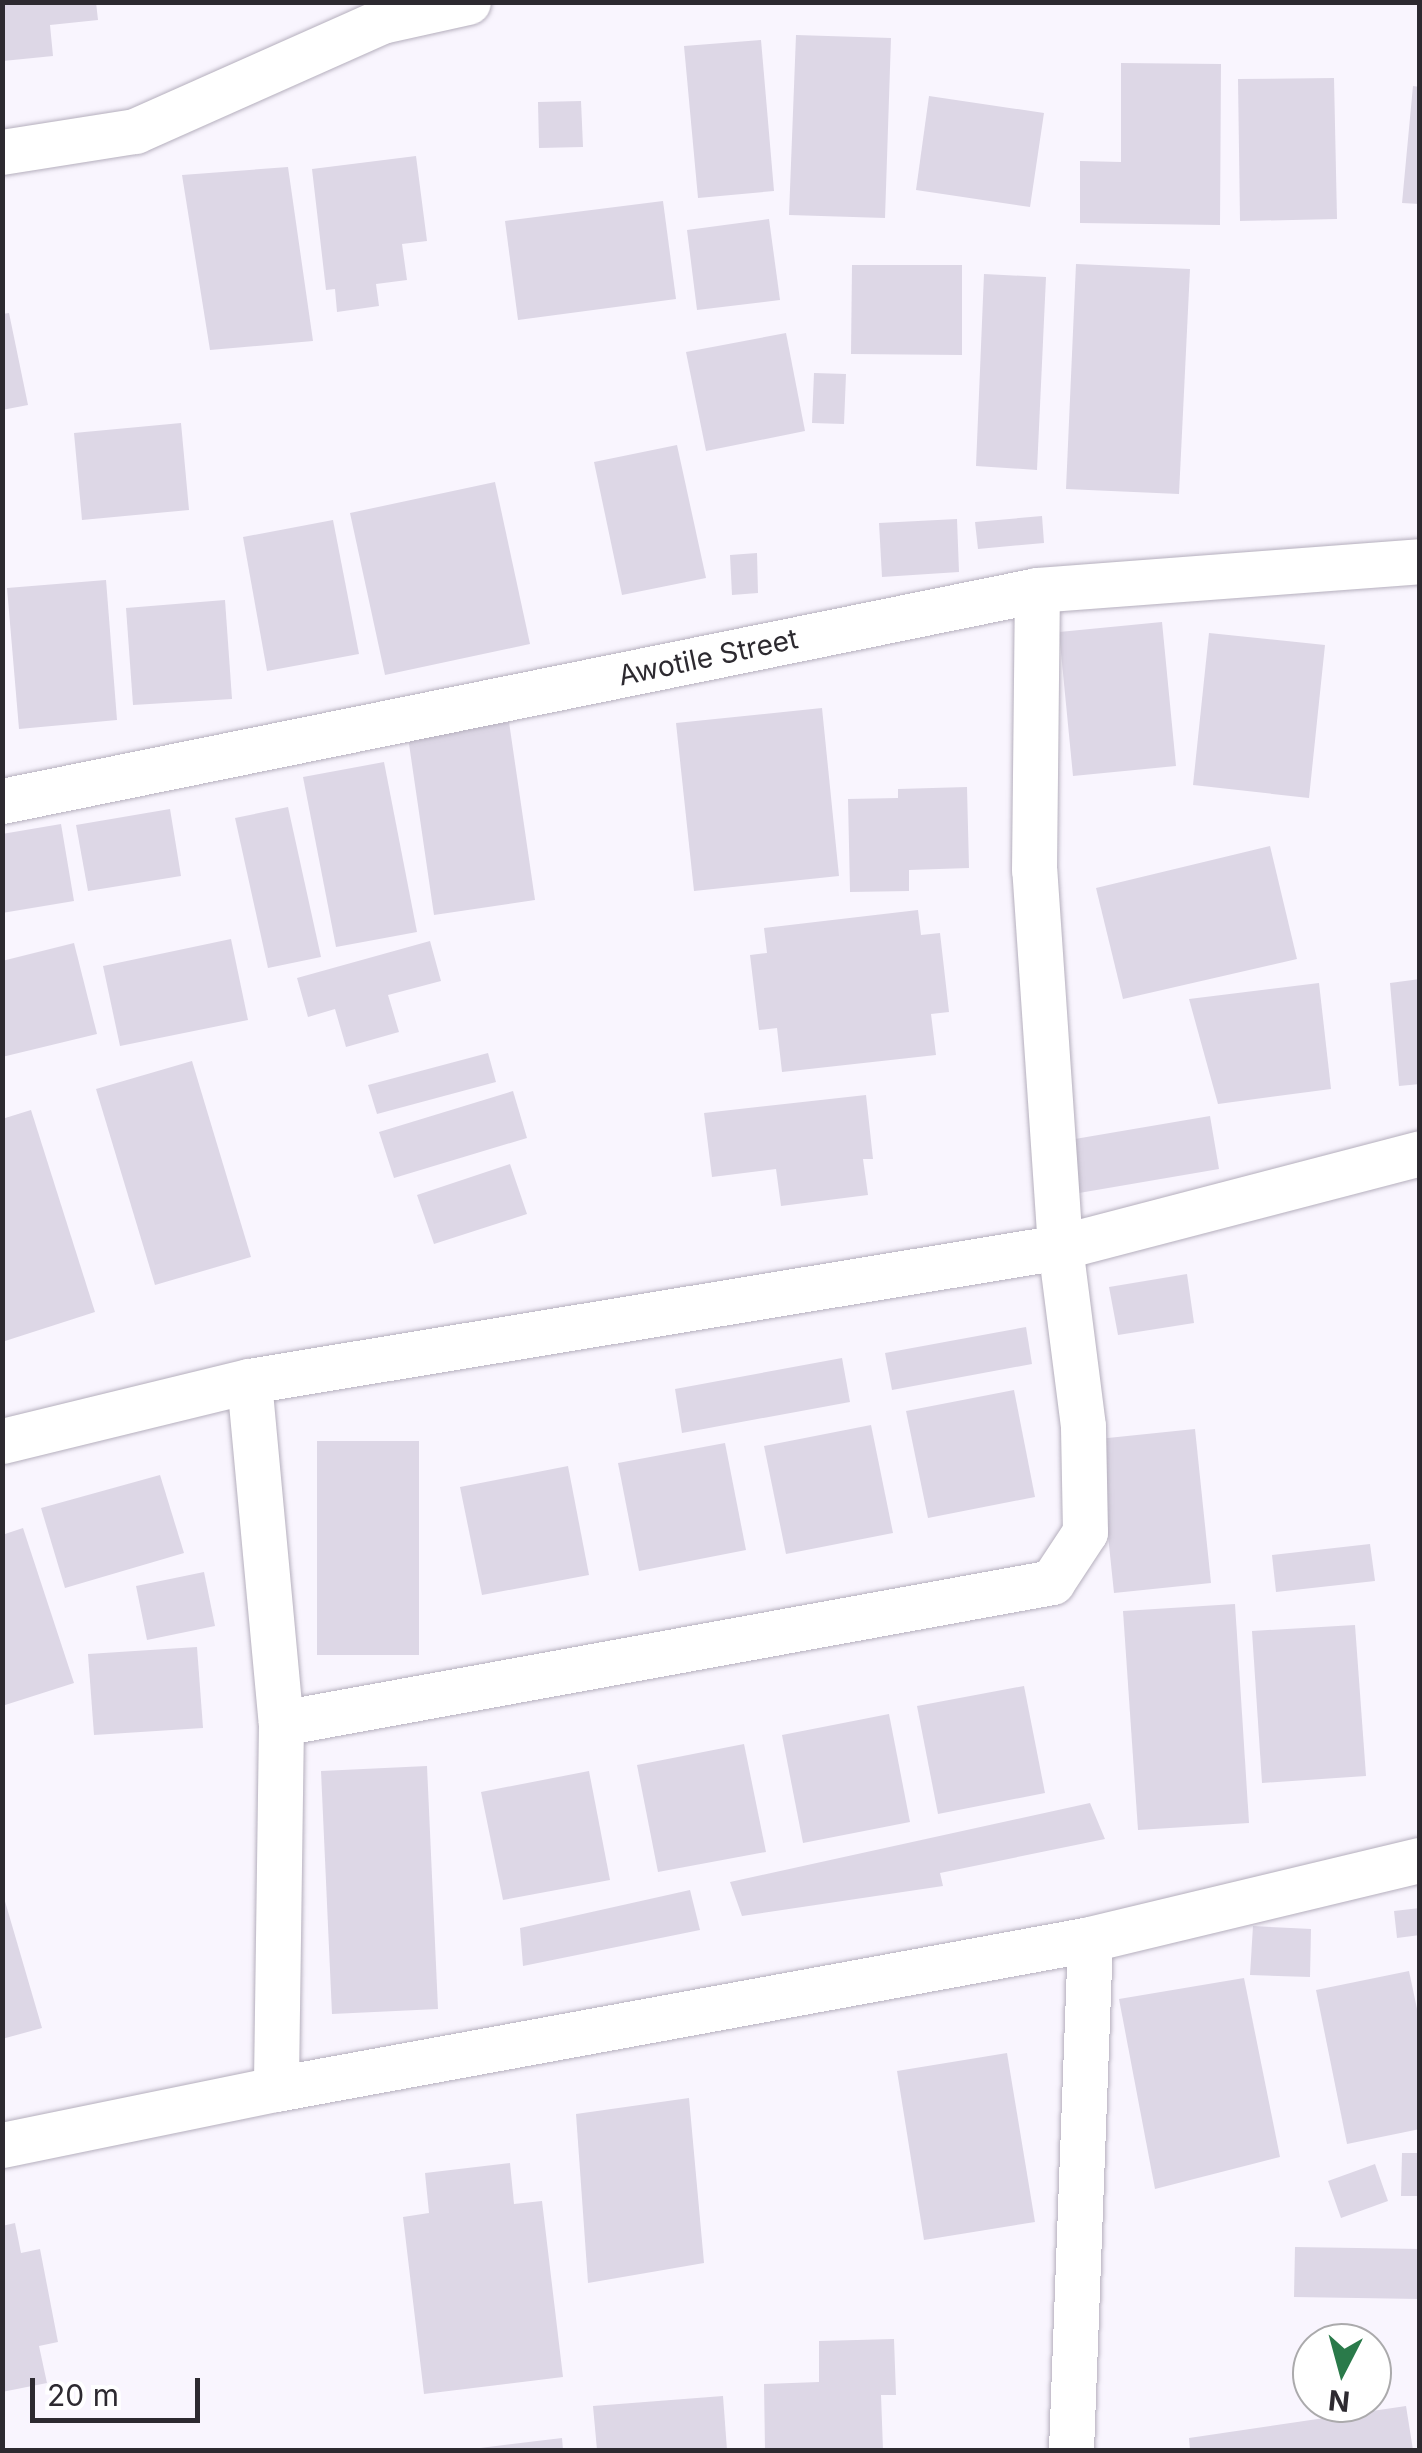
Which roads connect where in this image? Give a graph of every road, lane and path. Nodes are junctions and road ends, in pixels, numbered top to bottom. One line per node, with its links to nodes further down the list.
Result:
1 (468, 2): 2 (street)
2 (2, 152)
3 (1420, 560): 4 (street, Awotile Street)
4 (1037, 590): 5 (street, Awotile Street); 7 (street)
5 (2, 802)
6 (1420, 1154): 7 (street)
7 (1060, 1247): 8 (street); 10 (street)
8 (250, 1381): 9 (street); 10 (street)
9 (2, 1441)
10 (280, 1723): 13 (street)
11 (1420, 1860): 12 (street)
12 (1090, 1940): 13 (street); 15 (street)
13 (276, 2089): 14 (street)
14 (2, 2145)
15 (1071, 2450)

